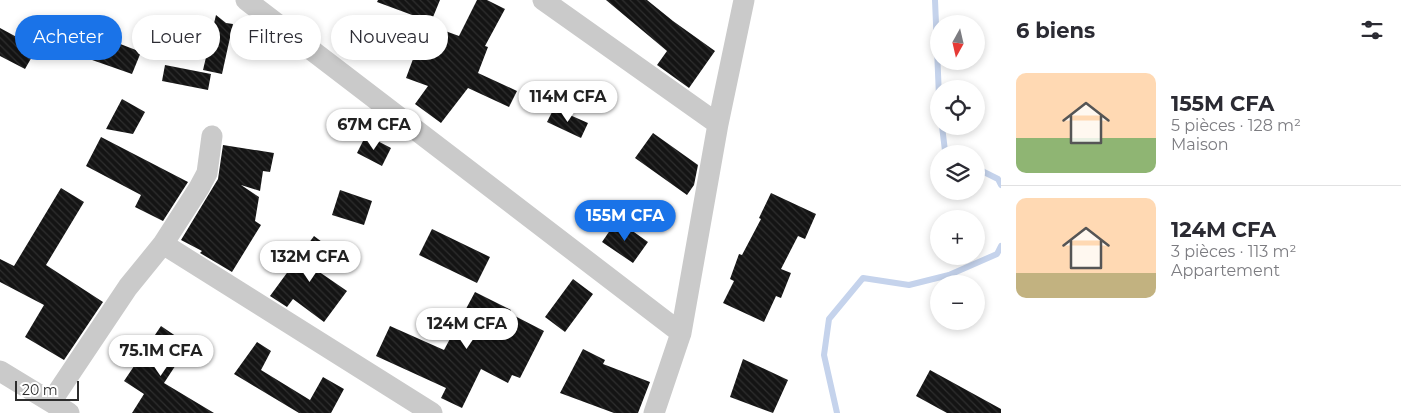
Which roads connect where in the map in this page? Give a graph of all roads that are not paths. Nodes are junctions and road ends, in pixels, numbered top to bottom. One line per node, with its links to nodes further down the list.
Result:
1 (246, 0): 7 (street)
2 (543, 0): 4 (street)
3 (744, 0): 4 (street)
4 (718, 124): 7 (street)
5 (212, 136): 6 (street)
6 (163, 244): 9 (street); 11 (street)
7 (681, 333): 12 (street)
8 (0, 371): 9 (street)
9 (51, 402): 10 (street)
10 (69, 413)
11 (432, 413)
12 (654, 413)

